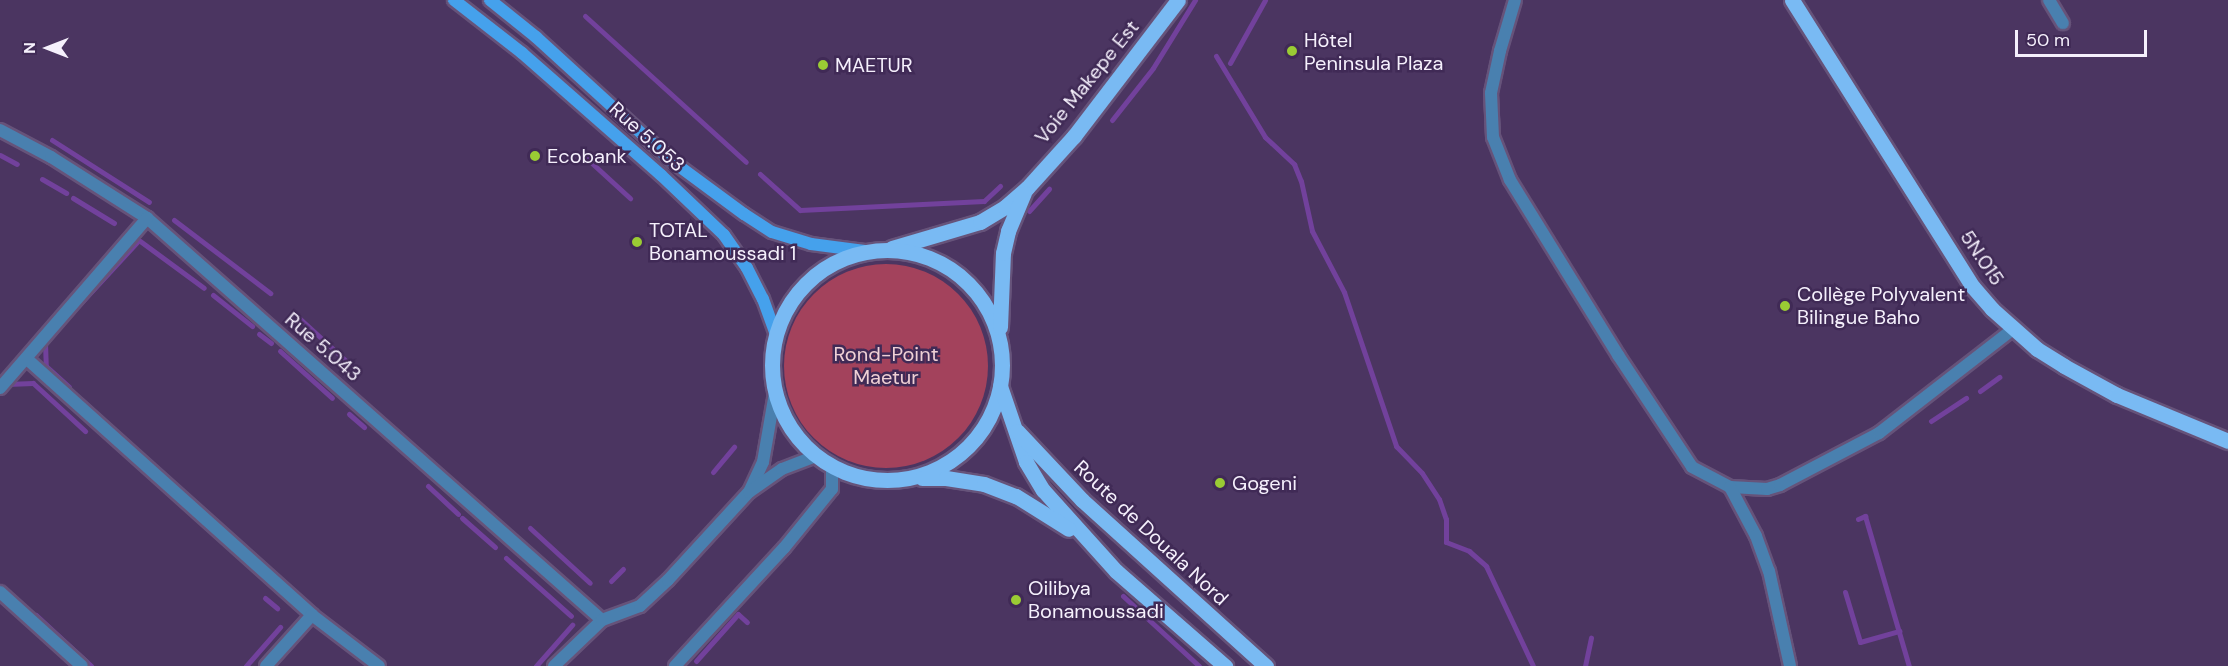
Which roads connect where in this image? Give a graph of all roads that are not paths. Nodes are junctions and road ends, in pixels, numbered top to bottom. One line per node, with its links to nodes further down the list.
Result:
1 (454, 0): 14 (main road, Rue 5.053)
2 (490, 0): 12 (main road, Rue 5.053)
3 (1178, 0): 9 (main road, Voie Makepe Est)
4 (1515, 0): 25 (street)
5 (1792, 0): 13 (main road, 5N.015)
6 (2049, 0): 7 (street)
7 (2063, 23)
8 (0, 130): 10 (street, Rue 5.043)
9 (1027, 188): 11 (main road); 15 (main road)
10 (147, 218): 16 (street); 30 (street, Rue 5.043)
11 (889, 249): 12 (main road); 15 (main road)
12 (865, 250): 14 (main road)
13 (2013, 329): 21 (main road, 5N.015); 25 (street)
14 (776, 335): 19 (main road)
15 (1000, 343): 17 (main road)
16 (27, 360): 18 (street); 29 (street)
17 (1000, 386): 20 (main road); 24 (main road)
18 (0, 388)
19 (775, 393): 22 (main road); 26 (street)
20 (1012, 425): 27 (main road); 37 (main road, Route de Douala Nord)
21 (2228, 441)
22 (816, 456): 23 (main road); 26 (street)
23 (832, 467): 24 (main road); 35 (street)
24 (911, 478): 27 (main road)
25 (1730, 487): 38 (street)
26 (749, 492): 30 (street)
27 (1090, 545): 36 (main road)
28 (0, 592): 31 (street)
29 (312, 615): 32 (street); 33 (street)
30 (602, 620): 34 (street)
31 (82, 666)
32 (266, 666)
33 (379, 666)
34 (554, 666)
35 (675, 666)
36 (1225, 666)
37 (1266, 666)
38 (1790, 666)

